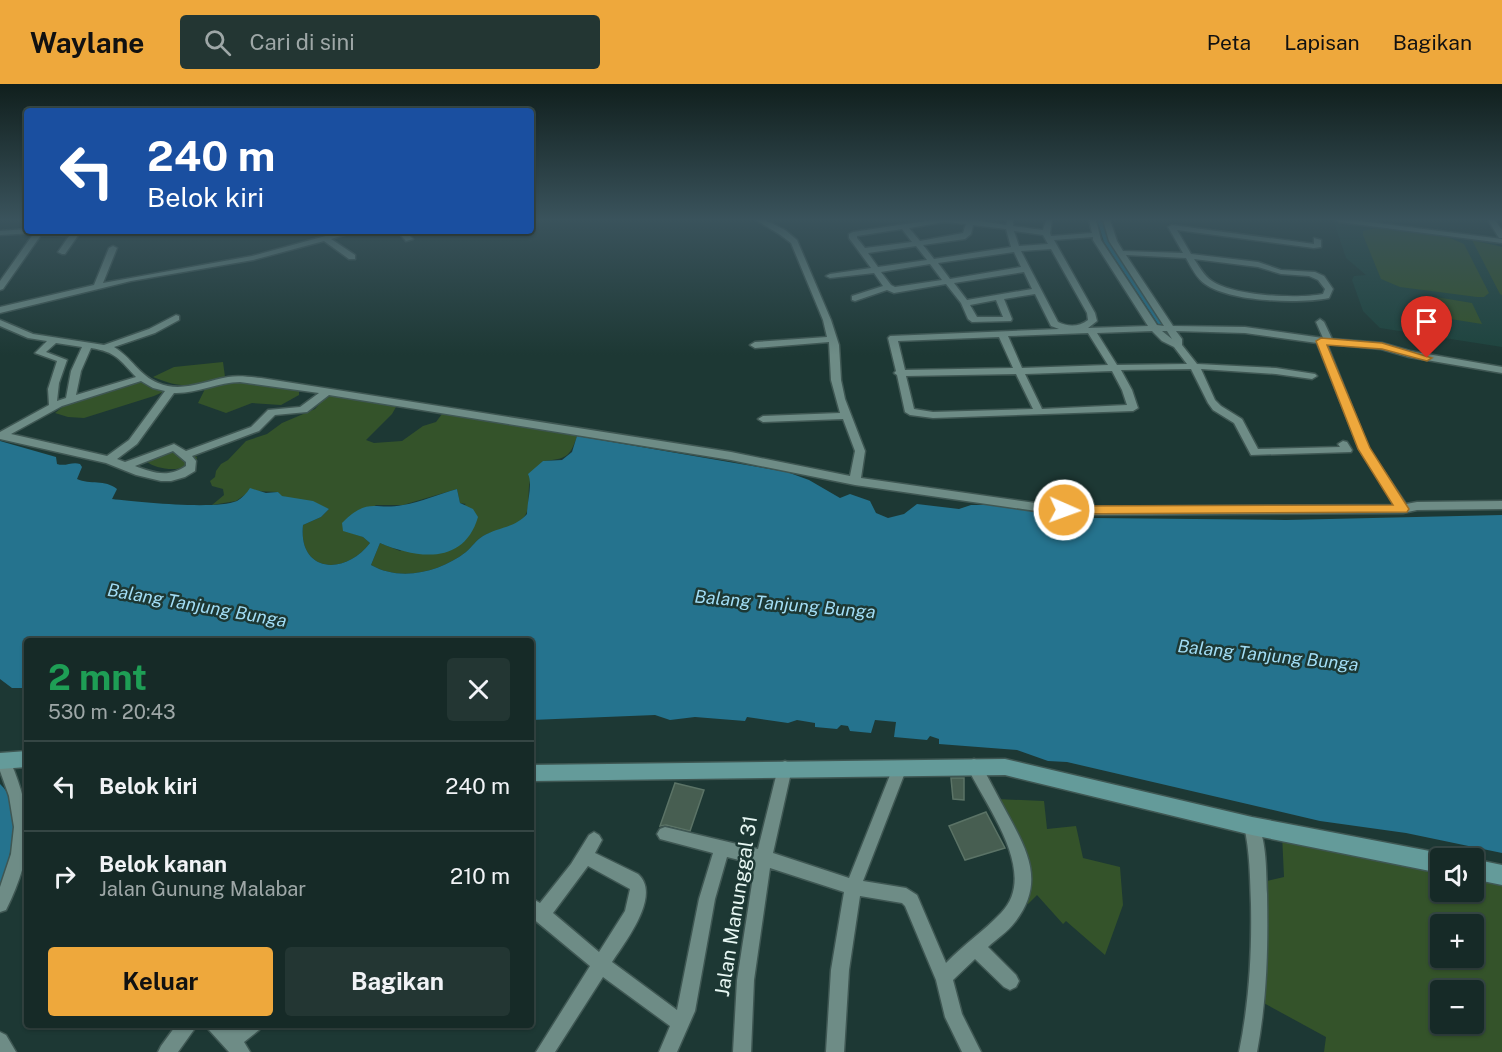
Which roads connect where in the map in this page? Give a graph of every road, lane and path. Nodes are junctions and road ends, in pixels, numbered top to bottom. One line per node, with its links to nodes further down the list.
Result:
1 (15, 265): 18 (street)
2 (106, 265): 20 (street)
3 (214, 265): 20 (street)
4 (804, 265): 33 (street)
5 (873, 265): 15 (street)
6 (910, 265): 15 (street)
7 (936, 265): 17 (street)
8 (1025, 265): 14 (street)
9 (1064, 265): 21 (street)
10 (1114, 265): 29 (street)
11 (1128, 265): 30 (street)
12 (1196, 265): 13 (street)
13 (1256, 265)
14 (1027, 269): 17 (street); 21 (street)
15 (876, 270): 16 (street); 19 (street)
16 (830, 276)
17 (950, 282): 19 (street); 24 (street)
18 (0, 286)
19 (888, 287): 23 (street)
20 (97, 288): 25 (street)
21 (1038, 291): 22 (street)
22 (999, 297): 24 (street); 24 (street)
23 (855, 298)
24 (965, 303)
25 (0, 310)
26 (176, 318): 39 (street)
27 (1320, 322): 35 (street)
28 (0, 324): 34 (street)
29 (1154, 327): 30 (street); 31 (street); 38 (street)
30 (1168, 328): 35 (street); 38 (street)
31 (1091, 330): 32 (street); 41 (street)
32 (1002, 334): 43 (street); 44 (street)
33 (832, 339): 37 (street); 52 (street)
34 (53, 340): 36 (street); 50 (street)
35 (1325, 341): 42 (street); 61 (street)
36 (88, 345): 39 (street); 49 (street)
37 (755, 345)
38 (1178, 345): 40 (street)
39 (106, 347): 46 (street)
40 (1196, 367): 41 (street); 45 (street); 55 (street)
41 (1114, 369): 43 (street); 51 (street)
42 (1502, 370)
43 (1019, 371): 44 (street); 51 (street)
44 (899, 373): 51 (street)
45 (1312, 376)
46 (141, 378): 47 (street); 49 (street)
47 (171, 390): 48 (street); 57 (street)
48 (327, 392): 56 (street); 59 (street)
49 (71, 400): 50 (street)
50 (54, 406): 54 (street)
51 (1039, 412)
52 (847, 416): 53 (street); 59 (street)
53 (763, 419)
54 (1, 436): 57 (street)
55 (1343, 444)
56 (185, 455): 58 (street); 58 (street)
57 (109, 460): 58 (street)
58 (125, 465)
59 (855, 481): 61 (street)
60 (1502, 505): 61 (street)
61 (1403, 509)
62 (24, 759): 63 (street)
63 (2, 761): 78 (street)
64 (974, 766): 66 (street); 68 (street); 80 (street)
65 (785, 768): 66 (street); 67 (street); 73 (street, Jalan Manunggal 31)
66 (899, 770): 77 (street)
67 (534, 774)
68 (1252, 826): 74 (street); 97 (street)
69 (664, 834): 71 (street)
70 (594, 840): 72 (street)
71 (722, 848): 73 (street); 84 (street)
72 (586, 856): 79 (street); 81 (street)
73 (763, 858): 77 (street); 94 (street, Jalan Manunggal 31)
74 (1430, 861)
75 (1484, 871): 76 (street)
76 (1502, 875)
77 (853, 887): 82 (street); 95 (street)
78 (0, 904)
79 (536, 910): 81 (street)
80 (975, 946): 82 (street); 83 (street)
81 (600, 964): 84 (street); 92 (street)
82 (944, 978): 96 (street)
83 (1010, 981)
84 (681, 1023): 93 (street)
85 (186, 1028): 91 (street)
86 (219, 1028): 89 (street)
87 (250, 1028): 89 (street)
88 (0, 1041): 90 (street)
89 (236, 1047)
90 (7, 1052)
91 (167, 1052)
92 (545, 1052)
93 (668, 1052)
94 (742, 1052)
95 (835, 1052)
96 (972, 1052)
97 (1248, 1052)

